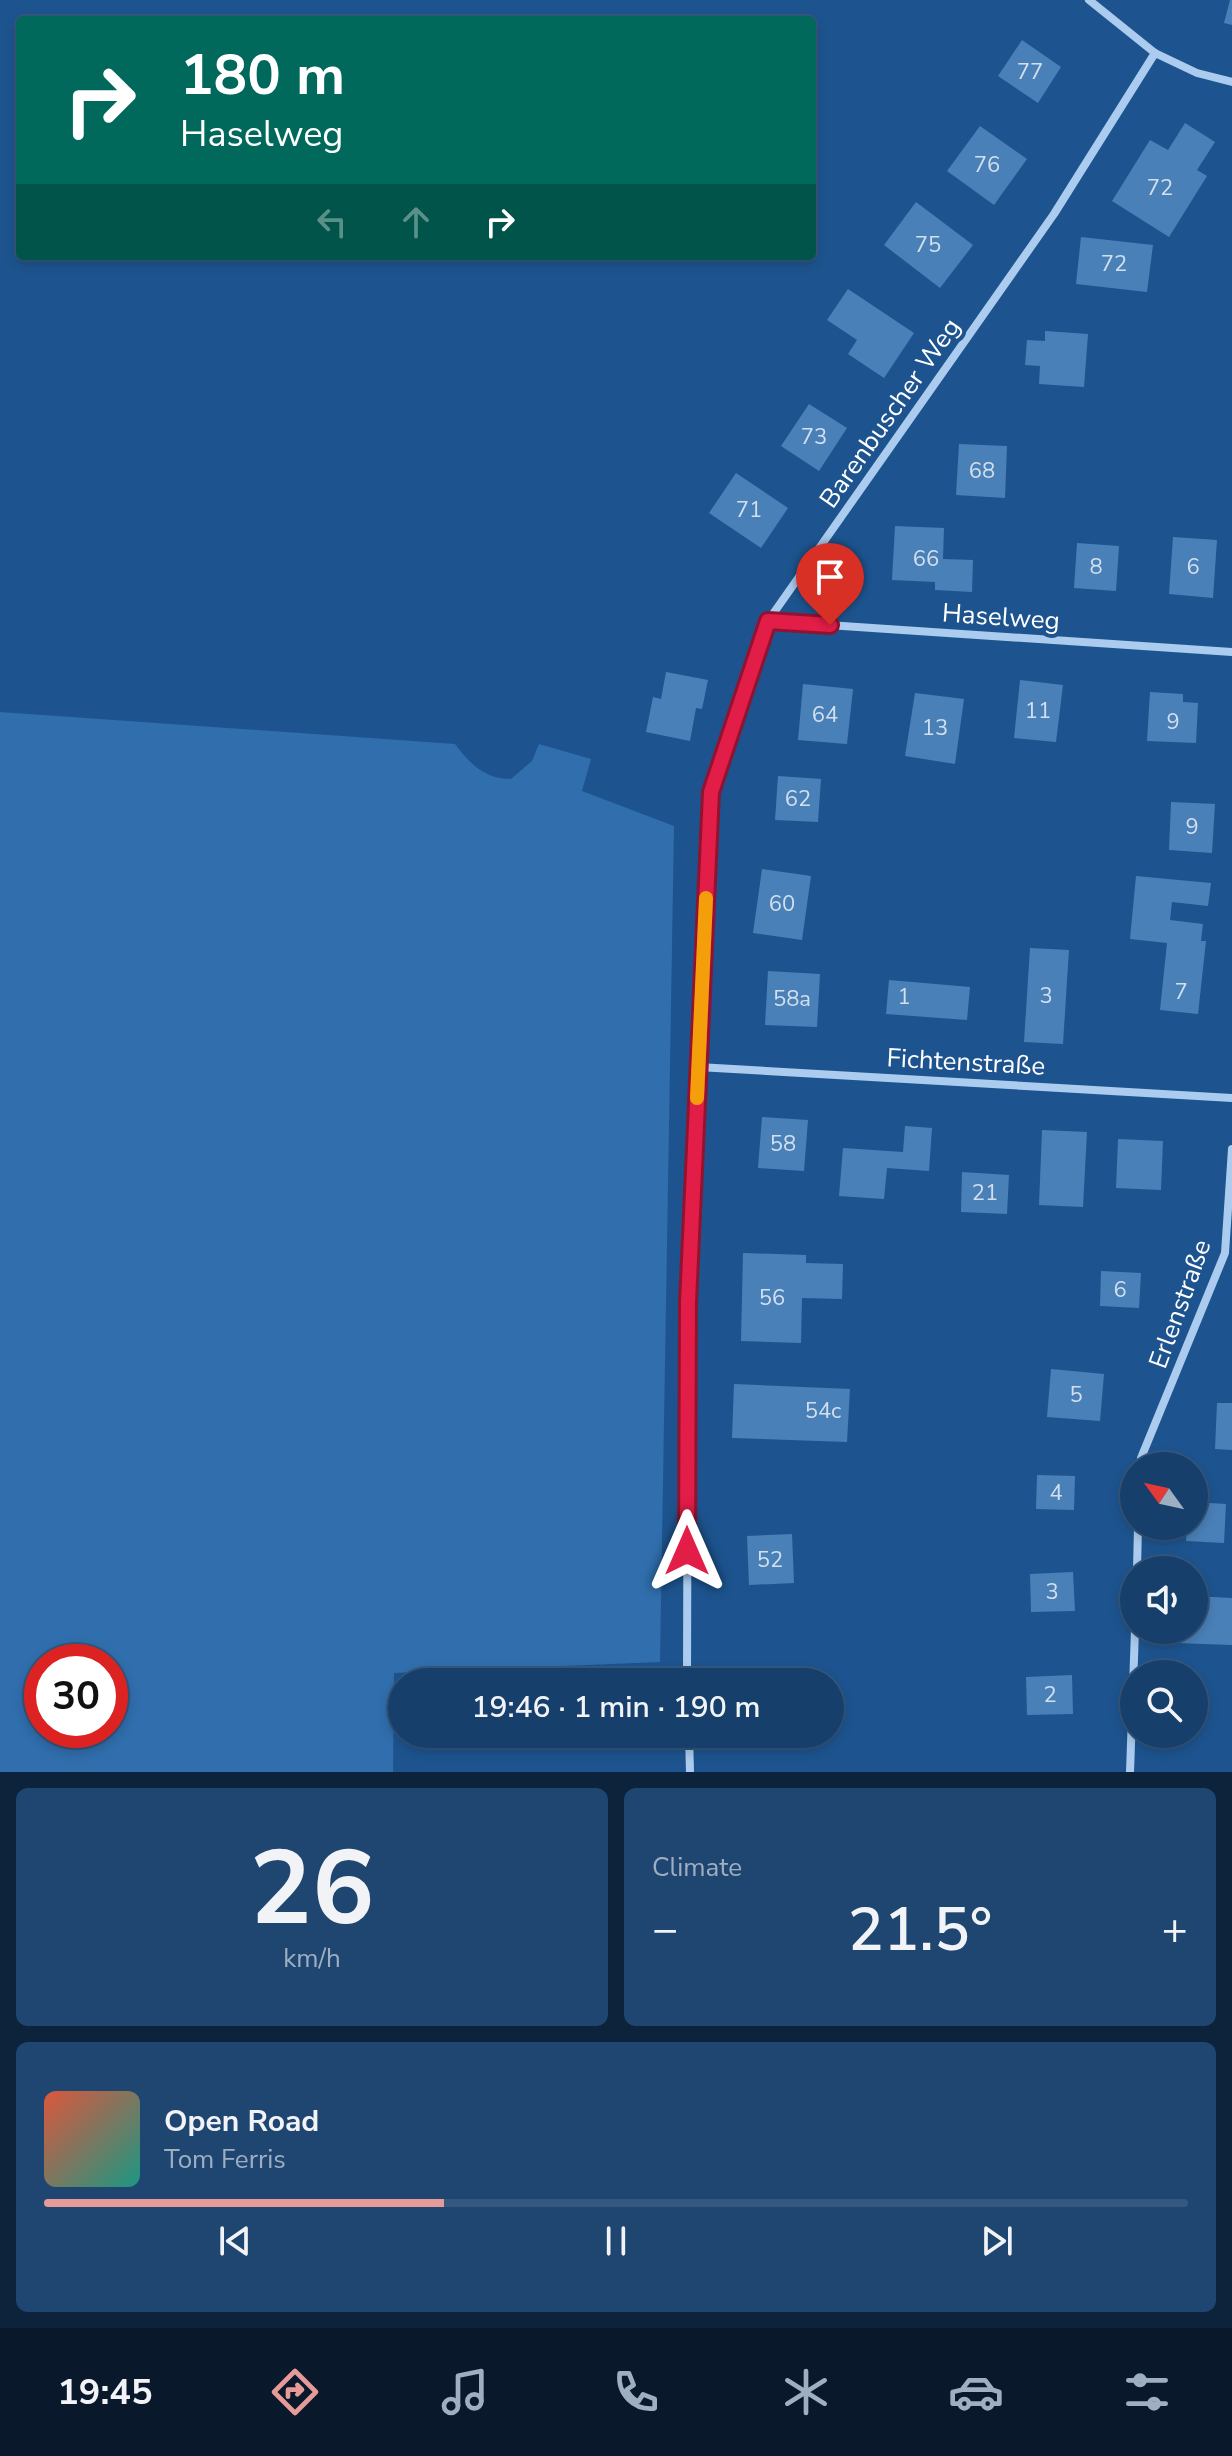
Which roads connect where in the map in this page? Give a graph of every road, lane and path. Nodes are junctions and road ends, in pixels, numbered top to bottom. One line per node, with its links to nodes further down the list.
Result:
1 (1089, 0): 2 (street)
2 (1155, 53): 3 (street); 4 (street, Barenbuscher Weg)
3 (1232, 82)
4 (768, 621): 5 (street, Haselweg); 6 (street, Barenbuscher Weg)
5 (1232, 652)
6 (698, 1067): 7 (street, Fichtenstraße); 11 (street, Barenbuscher Weg)
7 (1232, 1098)
8 (1232, 1149): 9 (street, Erlenstraße)
9 (1143, 1452)
10 (1135, 1644): 14 (street)
11 (687, 1668)
12 (689, 1748): 13 (street)
13 (690, 1772)
14 (1130, 1772)

